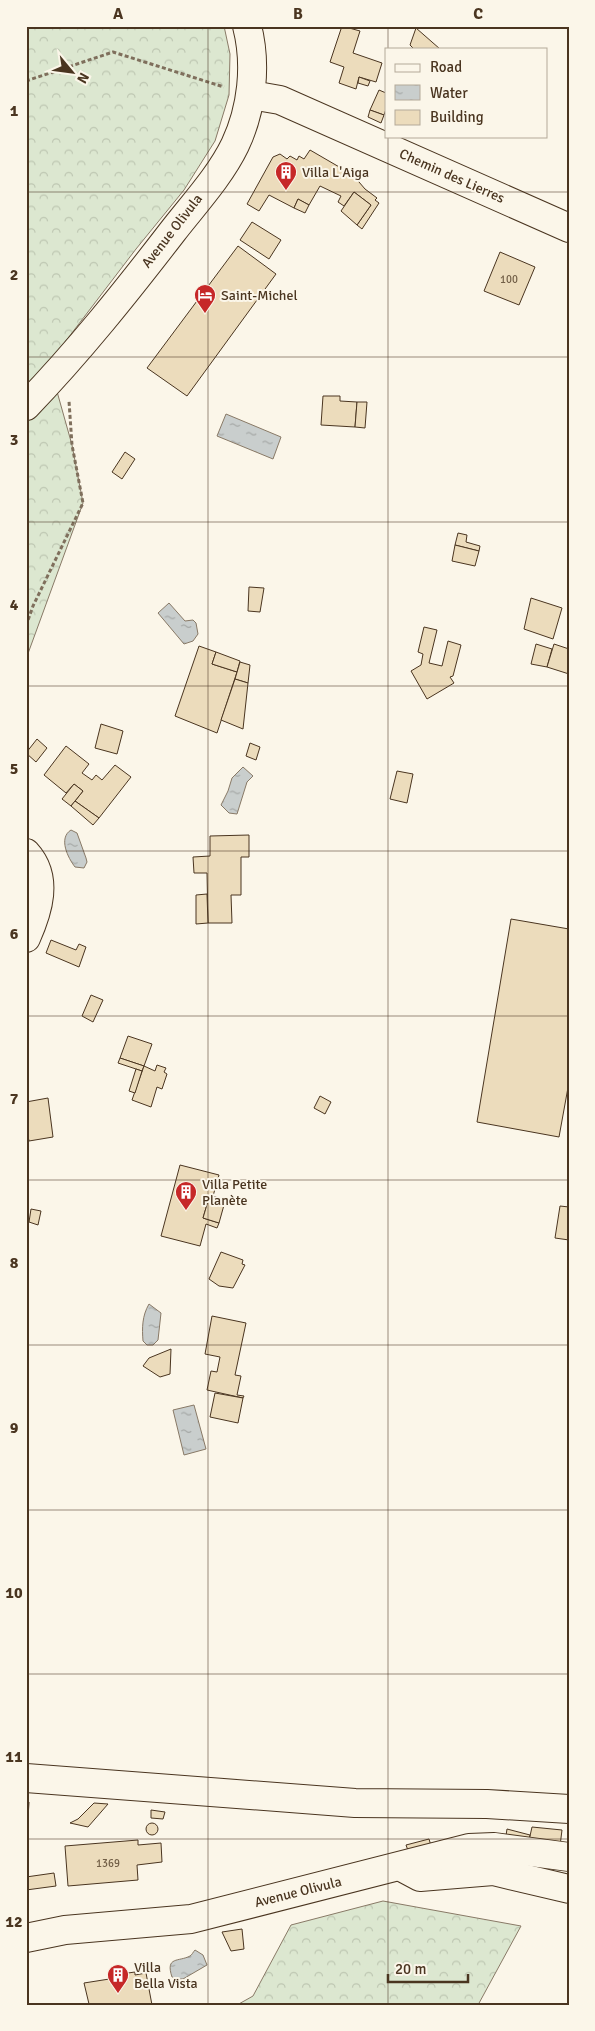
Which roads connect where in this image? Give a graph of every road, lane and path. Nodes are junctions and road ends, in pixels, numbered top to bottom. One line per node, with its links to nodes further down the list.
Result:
1 (247, 26): 3 (street, Avenue Olivula)
2 (26, 81): 3 (path)
3 (251, 95): 4 (street, Chemin des Lierres); 5 (street, Avenue Olivula)
4 (569, 228)
5 (66, 365): 6 (street, Avenue Olivula); 7 (path)
6 (26, 406)
7 (26, 626)
8 (26, 853): 9 (street)
9 (26, 938)
10 (26, 1778): 11 (street)
11 (569, 1809)
12 (569, 1857): 13 (street, Avenue Olivula)
13 (399, 1866): 14 (street); 15 (street, Avenue Olivula)
14 (569, 1889)
15 (26, 1938)

